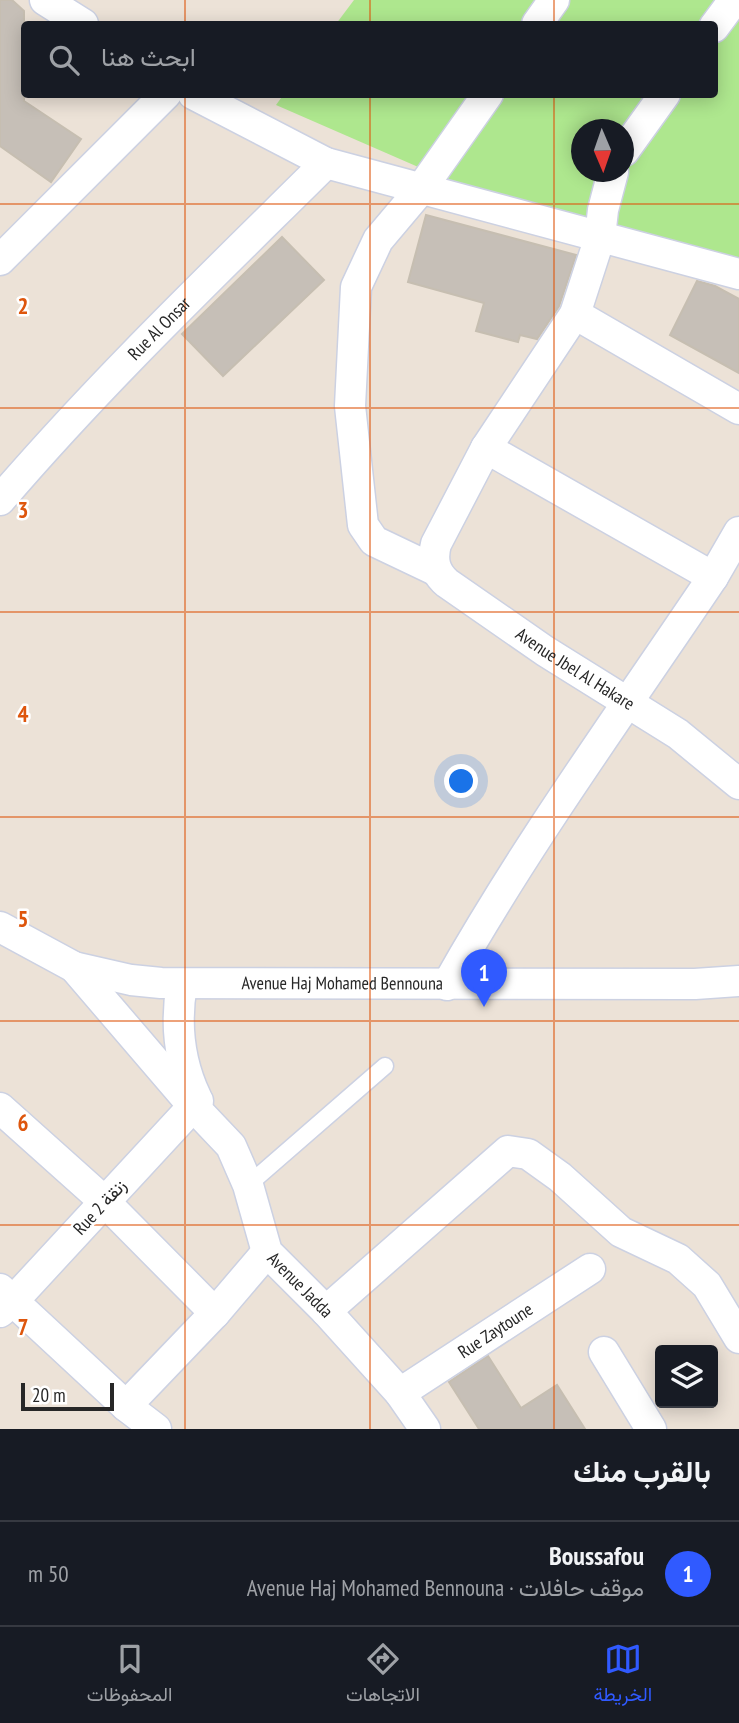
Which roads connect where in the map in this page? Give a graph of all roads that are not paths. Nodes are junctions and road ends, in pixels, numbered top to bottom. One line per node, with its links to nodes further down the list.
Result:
1 (46, 0): 4 (street)
2 (554, 0): 5 (street)
3 (734, 0): 6 (street)
4 (78, 21)
5 (539, 21)
6 (718, 23)
7 (162, 98): 16 (street)
8 (200, 98): 12 (street)
9 (485, 98): 14 (street, Avenue Jbel Al Hakare)
10 (662, 98): 11 (street)
11 (634, 137)
12 (326, 163): 14 (street); 21 (street, Rue Al Onsar)
13 (610, 182): 15 (street)
14 (421, 189): 15 (street); 23 (street, Avenue Jbel Al Hakare)
15 (600, 237): 17 (street); 18 (street)
16 (0, 260)
17 (739, 274)
18 (575, 314): 19 (street); 20 (street)
19 (739, 409)
20 (486, 447): 23 (street); 24 (street)
21 (0, 500)
22 (739, 532): 24 (street)
23 (436, 557): 25 (street, Avenue Jbel Al Hakare)
24 (713, 577): 25 (street)
25 (628, 704): 26 (street, Avenue Jbel Al Hakare); 31 (street)
26 (736, 776)
27 (0, 927): 28 (street, Avenue Haj Mohamed Bennouna)
28 (74, 967): 30 (street, Avenue Haj Mohamed Bennouna); 34 (street, Avenue Jadda)
29 (739, 981): 31 (street, Avenue Haj Mohamed Bennouna)
30 (182, 984): 31 (street, Avenue Haj Mohamed Bennouna); 34 (street, Avenue Jadda)
31 (447, 985)
32 (385, 1066): 35 (lane)
33 (0, 1108): 36 (street)
34 (201, 1110): 35 (street, Avenue Jadda); 36 (street, Rue 2 زنقة)
35 (248, 1185): 37 (street, Avenue Jadda)
36 (105, 1202): 39 (street, Rue 2 زنقة); 41 (street)
37 (267, 1252): 40 (street, Avenue Jadda); 41 (street)
38 (590, 1269): 44 (street, Rue Zaytoune)
39 (5, 1300): 45 (street)
40 (326, 1311): 42 (street); 44 (street, Avenue Jadda)
41 (215, 1313): 45 (street)
42 (739, 1338)
43 (604, 1352): 48 (street)
44 (400, 1394): 47 (street, Avenue Jadda)
45 (126, 1406): 46 (street)
46 (156, 1429)
47 (425, 1429)
48 (651, 1429)

